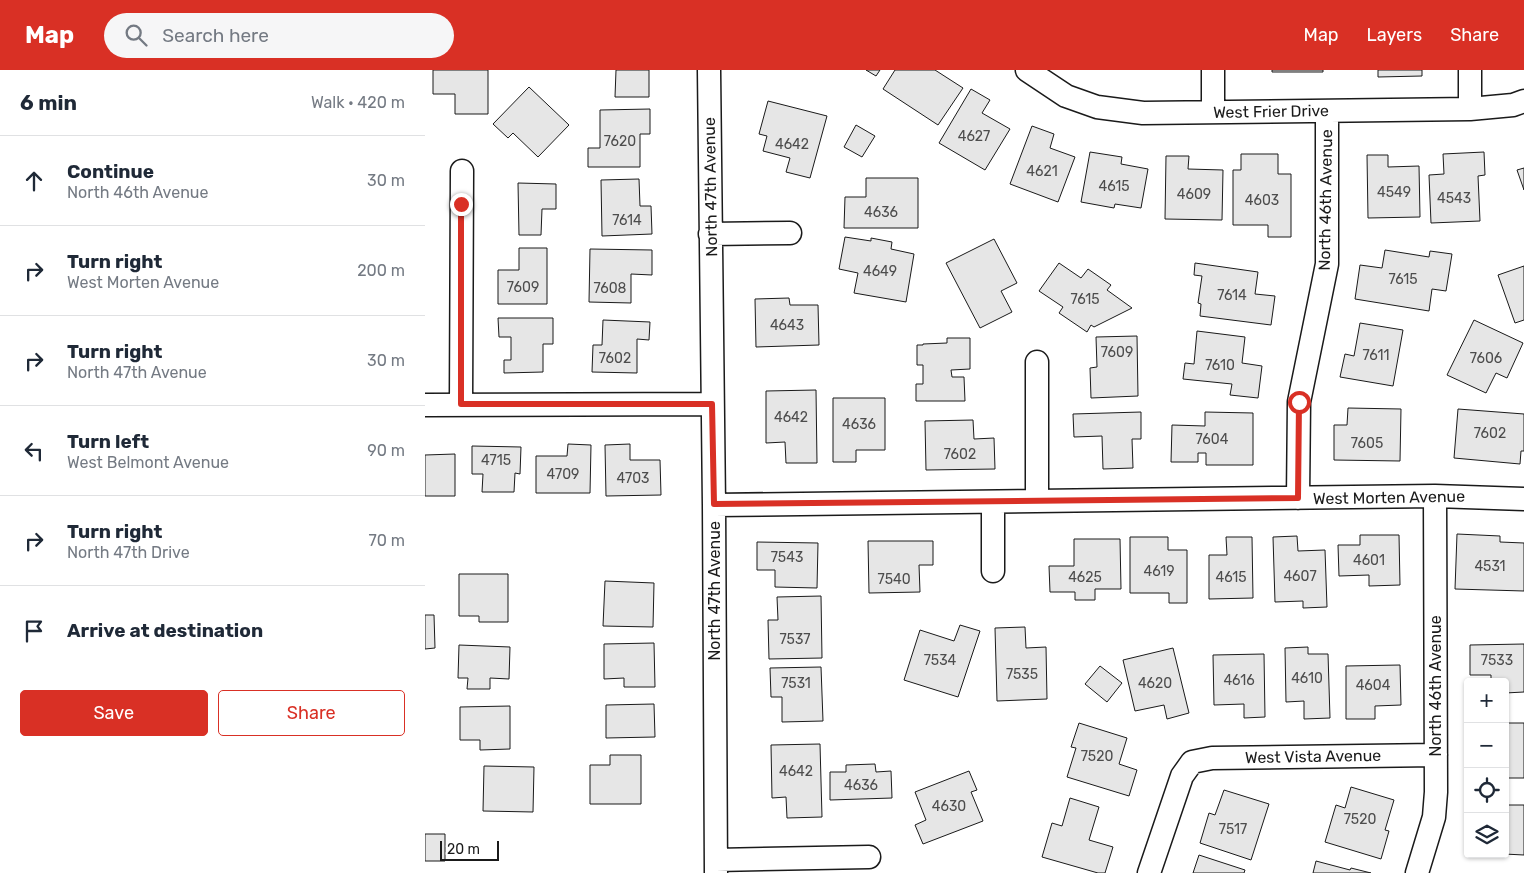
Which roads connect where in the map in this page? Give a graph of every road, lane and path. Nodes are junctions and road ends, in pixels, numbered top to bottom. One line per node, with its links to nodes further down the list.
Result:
1 (709, 70): 11 (street, North 47th Avenue)
2 (1027, 70): 8 (street, West Frier Drive)
3 (1213, 70): 8 (street)
4 (1470, 70): 6 (street)
5 (1524, 101): 6 (street, West Frier Drive)
6 (1470, 109): 7 (street, West Frier Drive)
7 (1327, 111): 8 (street, West Frier Drive); 17 (street, North 46th Avenue)
8 (1213, 112)
9 (462, 171): 13 (street)
10 (790, 233): 11 (street)
11 (710, 234): 14 (street, North 47th Avenue)
12 (1037, 362): 19 (street)
13 (461, 404): 14 (street); 15 (street)
14 (712, 404): 21 (street, North 47th Avenue)
15 (425, 405)
16 (1435, 496): 17 (street, West Morten Avenue); 18 (street, West Morten Avenue); 23 (street, North 46th Avenue)
17 (1298, 498): 19 (street, West Morten Avenue)
18 (1524, 499)
19 (1037, 501): 20 (street, West Morten Avenue)
20 (993, 502): 21 (street, West Morten Avenue); 22 (street)
21 (714, 504): 25 (street, North 47th Avenue)
22 (993, 571)
23 (1436, 755): 26 (street, West Vista Avenue); 27 (street, North 46th Avenue)
24 (869, 856): 25 (street)
25 (716, 866)
26 (1149, 873)
27 (1417, 873)

